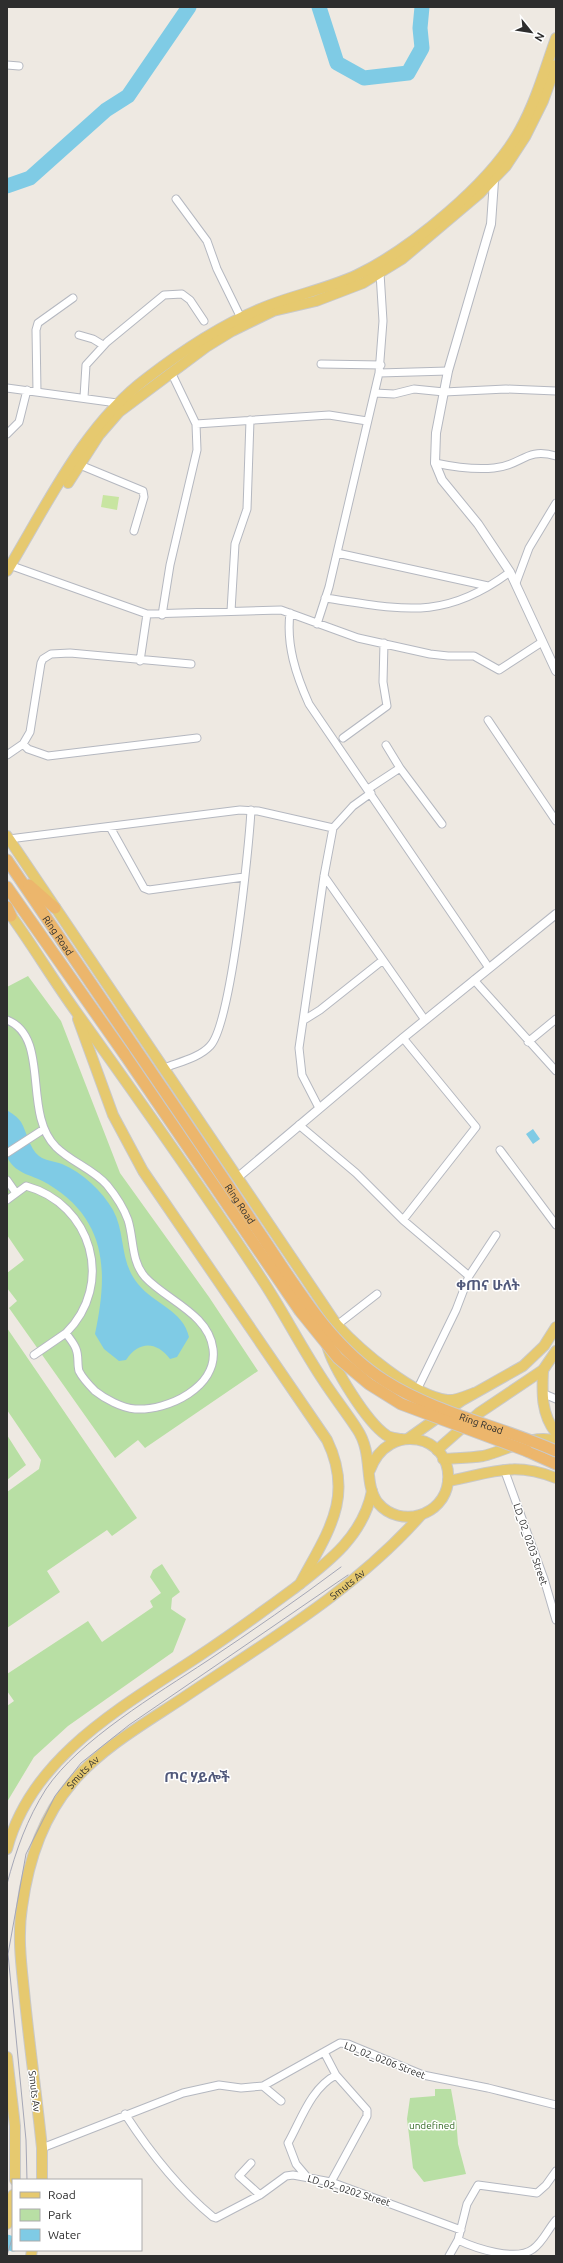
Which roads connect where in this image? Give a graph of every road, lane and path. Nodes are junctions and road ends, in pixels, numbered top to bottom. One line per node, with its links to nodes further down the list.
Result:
1 (556, 38): 5 (main road)
2 (7, 65): 4 (street)
3 (556, 65): 5 (main road)
4 (19, 66)
5 (492, 177): 7 (main road); 15 (street)
6 (176, 199): 9 (street)
7 (376, 270): 9 (main road); 14 (street); 16 (main road)
8 (73, 298): 21 (street)
9 (241, 318): 25 (main road)
10 (204, 321): 12 (street)
11 (79, 335): 12 (street)
12 (103, 345): 24 (street)
13 (321, 364): 14 (street)
14 (381, 365): 17 (street)
15 (448, 371): 17 (street); 22 (street)
16 (170, 372): 28 (street); 32 (main road)
17 (379, 373): 23 (street)
18 (7, 388): 19 (street)
19 (27, 390): 21 (street); 29 (street)
20 (556, 390): 22 (street)
21 (37, 392): 24 (street)
22 (444, 392): 23 (street); 31 (street)
23 (375, 393): 27 (street)
24 (84, 397): 25 (street)
25 (117, 403): 36 (main road)
26 (250, 420): 27 (street); 28 (street); 42 (street)
27 (367, 421): 35 (street)
28 (196, 424): 45 (street)
29 (7, 434)
30 (556, 456): 31 (street)
31 (435, 463): 37 (street)
32 (80, 465): 34 (street); 36 (main road)
33 (556, 503): 39 (street)
34 (134, 532)
35 (337, 553): 40 (street); 41 (street)
36 (11, 569): 38 (main road); 44 (street)
37 (510, 572): 39 (street); 40 (street)
38 (7, 579)
39 (516, 583): 47 (street)
40 (488, 586): 41 (street)
41 (324, 598): 46 (street)
42 (231, 611): 43 (street); 45 (street)
43 (290, 613): 46 (street); 59 (street)
44 (147, 614): 45 (street); 49 (street)
45 (162, 615)
46 (317, 624): 48 (street)
47 (542, 642): 48 (street); 51 (street)
48 (384, 644): 54 (street)
49 (140, 661): 50 (street); 55 (street)
50 (191, 664)
51 (556, 671)
52 (488, 720): 61 (street)
53 (196, 738): 55 (street)
54 (343, 738)
55 (23, 744): 57 (street)
56 (386, 746): 58 (street)
57 (7, 755)
58 (400, 768): 59 (street); 62 (street)
59 (369, 791): 64 (street); 75 (street)
60 (251, 810): 63 (street); 64 (street); 69 (street)
61 (556, 821)
62 (442, 824)
63 (110, 828): 65 (street); 69 (street)
64 (333, 828): 68 (street)
65 (8, 838): 71 (main road)
66 (7, 860): 67 (highway, Ring Road)
67 (17, 874): 71 (highway); 114 (highway, Ring Road, bridge)
68 (324, 876): 74 (street); 80 (street)
69 (244, 877): 84 (street)
70 (7, 887): 116 (highway, Ring Road, bridge)
71 (55, 908): 84 (main road)
72 (8, 911): 77 (main road)
73 (556, 914): 75 (street)
74 (383, 960): 80 (street); 81 (street)
75 (489, 968): 76 (street)
76 (474, 980): 81 (street); 83 (street)
77 (76, 1012): 118 (main road); 123 (main road)
78 (556, 1019): 83 (street)
79 (7, 1020): 88 (street)
80 (304, 1020): 86 (street)
81 (425, 1020): 82 (street)
82 (403, 1038): 86 (street); 95 (street)
83 (528, 1042): 85 (street)
84 (164, 1068): 91 (main road)
85 (556, 1071)
86 (319, 1108): 87 (street)
87 (299, 1125): 91 (street); 95 (street)
88 (44, 1129): 90 (street); 103 (street)
89 (500, 1150): 96 (street)
90 (7, 1153)
91 (237, 1178): 100 (main road)
92 (7, 1180): 93 (street)
93 (16, 1193): 94 (street); 103 (street)
94 (7, 1200)
95 (403, 1220): 98 (street)
96 (556, 1225)
97 (496, 1235): 98 (street)
98 (469, 1276): 107 (street)
99 (377, 1294): 101 (street)
100 (318, 1299): 101 (main road); 112 (main road)
101 (336, 1325): 107 (main road)
102 (556, 1327): 109 (main road)
103 (66, 1333): 105 (street)
104 (556, 1351): 106 (main road)
105 (34, 1355)
106 (543, 1370): 108 (main road); 115 (main road)
107 (418, 1388): 109 (main road)
108 (542, 1393): 110 (street); 111 (main road)
109 (474, 1394): 112 (main road)
110 (556, 1399)
111 (556, 1433)
112 (405, 1439): 115 (main road); 118 (main road)
113 (556, 1441): 115 (main road)
114 (556, 1451)
115 (440, 1454): 120 (main road)
116 (556, 1464)
117 (504, 1469): 119 (main road); 120 (main road); 124 (street, LD_02_0203 Street)
118 (370, 1470): 121 (main road)
119 (556, 1478)
120 (448, 1481): 122 (main road)
121 (372, 1491): 122 (main road); 123 (main road)
122 (421, 1515): 133 (main road, Smuts Av)
123 (300, 1584): 125 (main road)
124 (556, 1620)
125 (7, 1849)
126 (324, 2052): 128 (street); 129 (street, LD_02_0206 Street); 131 (street, LD_02_0206 Street)
127 (7, 2057): 137 (main road)
128 (336, 2075): 136 (street); 139 (street)
129 (263, 2086): 130 (street); 132 (street, LD_02_0206 Street)
130 (281, 2101)
131 (556, 2105)
132 (125, 2114): 133 (street, LD_02_0206 Street); 140 (street, LD_02_0202 Street)
133 (42, 2148): 138 (main road, Smuts Av)
134 (251, 2163): 140 (street)
135 (556, 2171): 144 (street)
136 (307, 2176): 139 (street, LD_02_0202 Street); 140 (street, LD_02_0202 Street)
137 (15, 2179)
138 (42, 2179)
139 (331, 2182): 144 (street, LD_02_0202 Street)
140 (260, 2195)
141 (12, 2200): 143 (main road)
142 (556, 2220): 145 (street)
143 (7, 2223)
144 (461, 2230): 145 (street)
145 (458, 2240): 146 (street)
146 (449, 2256)

